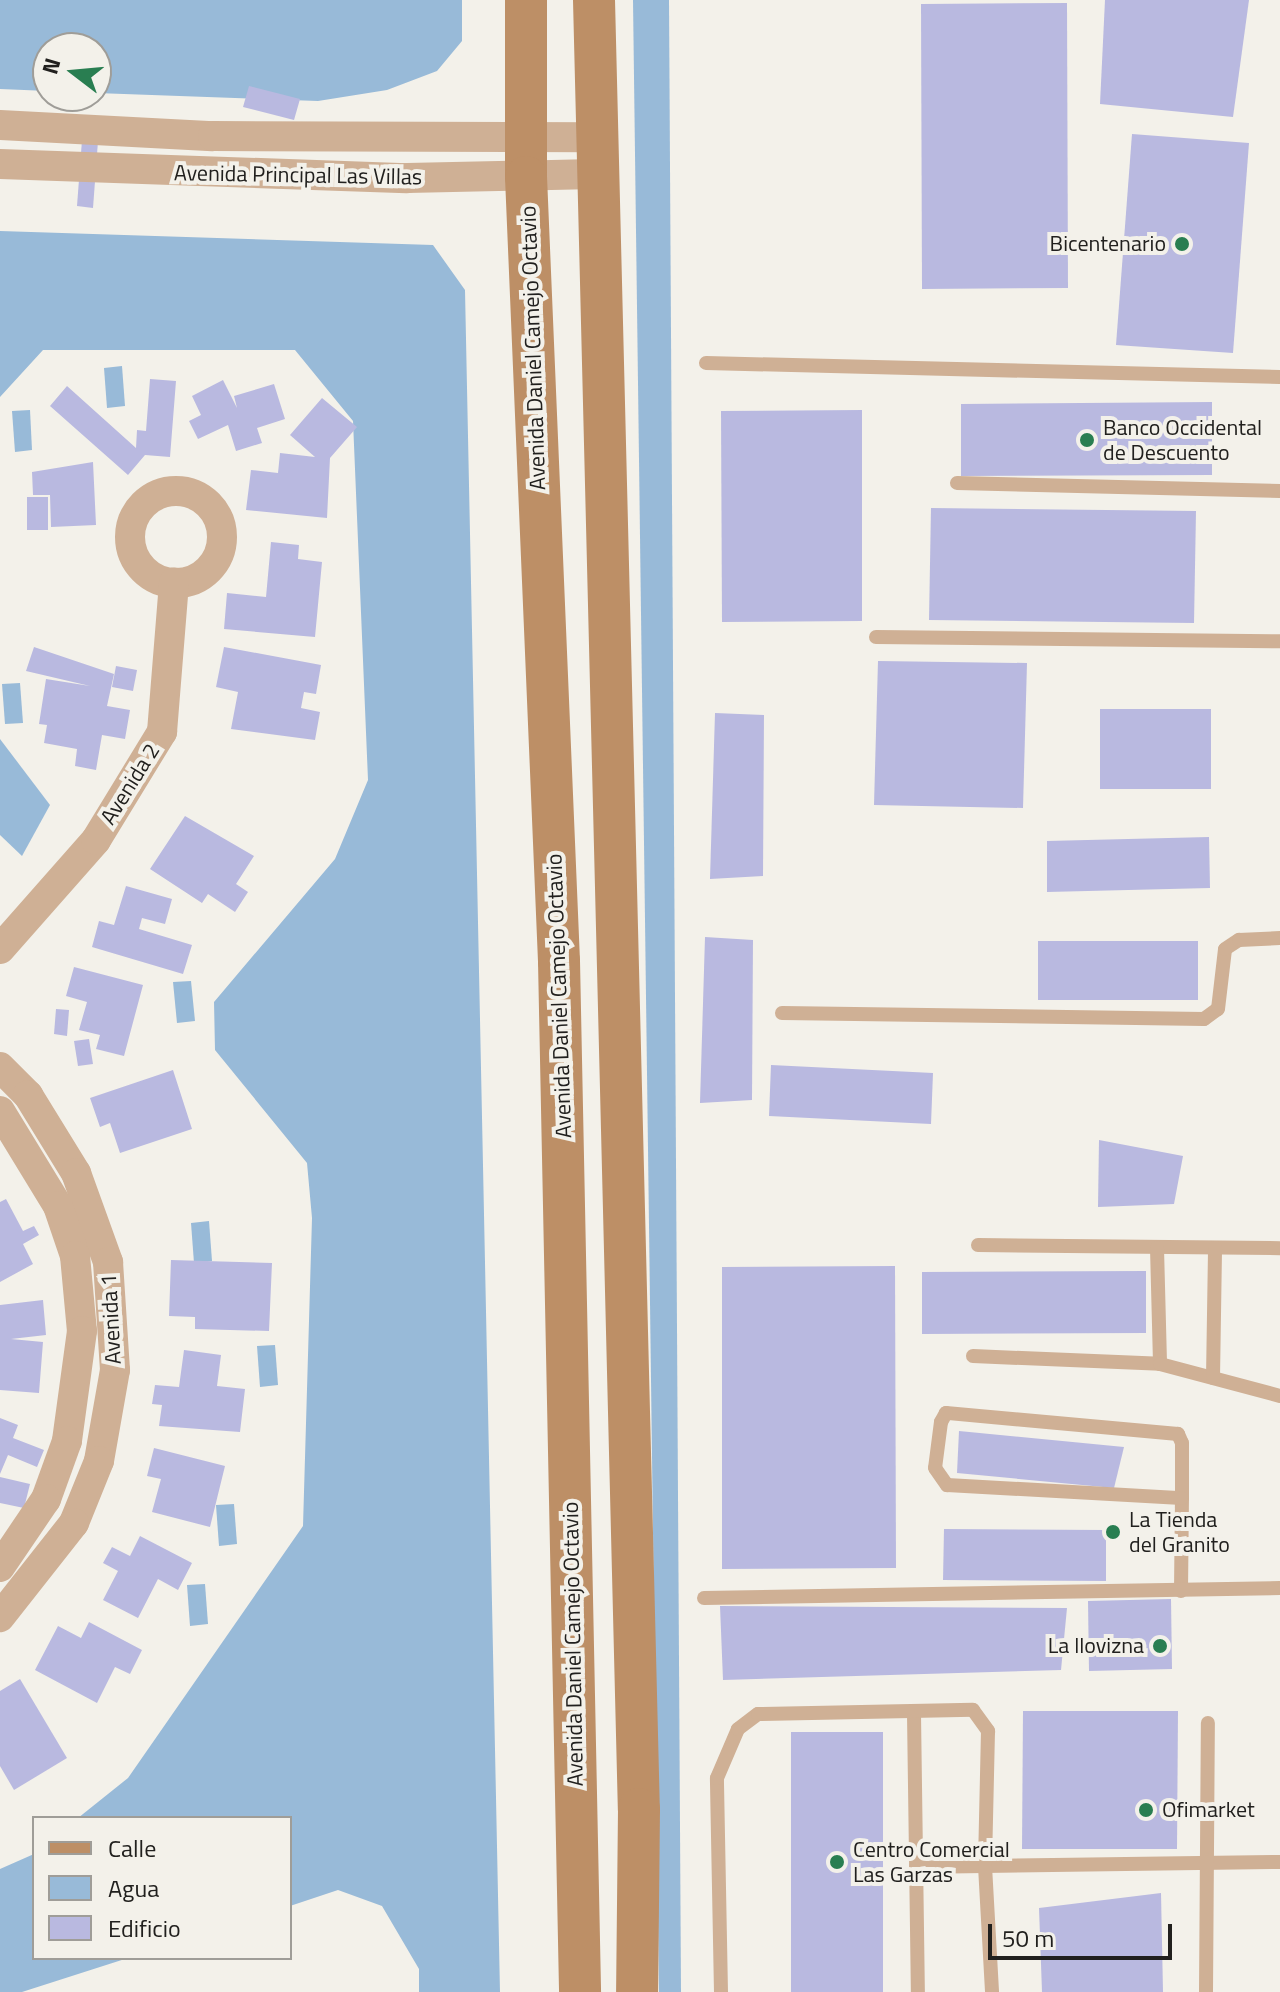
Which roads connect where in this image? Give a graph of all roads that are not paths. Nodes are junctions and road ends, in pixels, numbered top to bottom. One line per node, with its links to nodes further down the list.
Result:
1 (526, 0): 5 (main road, Avenida Daniel Camejo Octavio)
2 (594, 0): 4 (main road)
3 (0, 125): 5 (street, Avenida Principal Las Villas)
4 (594, 156): 5 (street, Avenida Principal Las Villas); 40 (main road)
5 (526, 157): 6 (street, Avenida Principal Las Villas); 39 (main road, Avenida Daniel Camejo Octavio)
6 (0, 164)
7 (706, 363): 8 (lane)
8 (1280, 377)
9 (957, 483): 10 (lane)
10 (1280, 491)
11 (174, 582): 15 (street, Avenida 2)
12 (876, 637): 13 (lane)
13 (1280, 641)
14 (1280, 938): 16 (lane)
15 (0, 949)
16 (782, 1013)
17 (0, 1067): 32 (street, Avenida 1)
18 (0, 1111): 28 (street, Avenida 1)
19 (978, 1245): 20 (lane)
20 (1157, 1248): 21 (lane); 24 (lane)
21 (1215, 1248): 22 (lane); 25 (lane)
22 (1280, 1248)
23 (973, 1356): 24 (lane)
24 (1160, 1364): 25 (lane)
25 (1213, 1378): 26 (lane)
26 (1280, 1396)
27 (1182, 1498): 27 (lane); 30 (lane)
28 (0, 1567)
29 (1280, 1588): 30 (lane)
30 (1181, 1591): 31 (lane)
31 (704, 1598)
32 (0, 1617)
33 (914, 1714): 37 (lane); 38 (lane); 41 (lane)
34 (1208, 1723): 36 (lane)
35 (1280, 1862): 36 (lane)
36 (1207, 1863): 37 (lane); 44 (lane)
37 (985, 1866): 38 (lane); 43 (lane)
38 (916, 1867): 42 (lane)
39 (580, 1992)
40 (637, 1992)
41 (721, 1992)
42 (918, 1992)
43 (992, 1992)
44 (1206, 1992)

